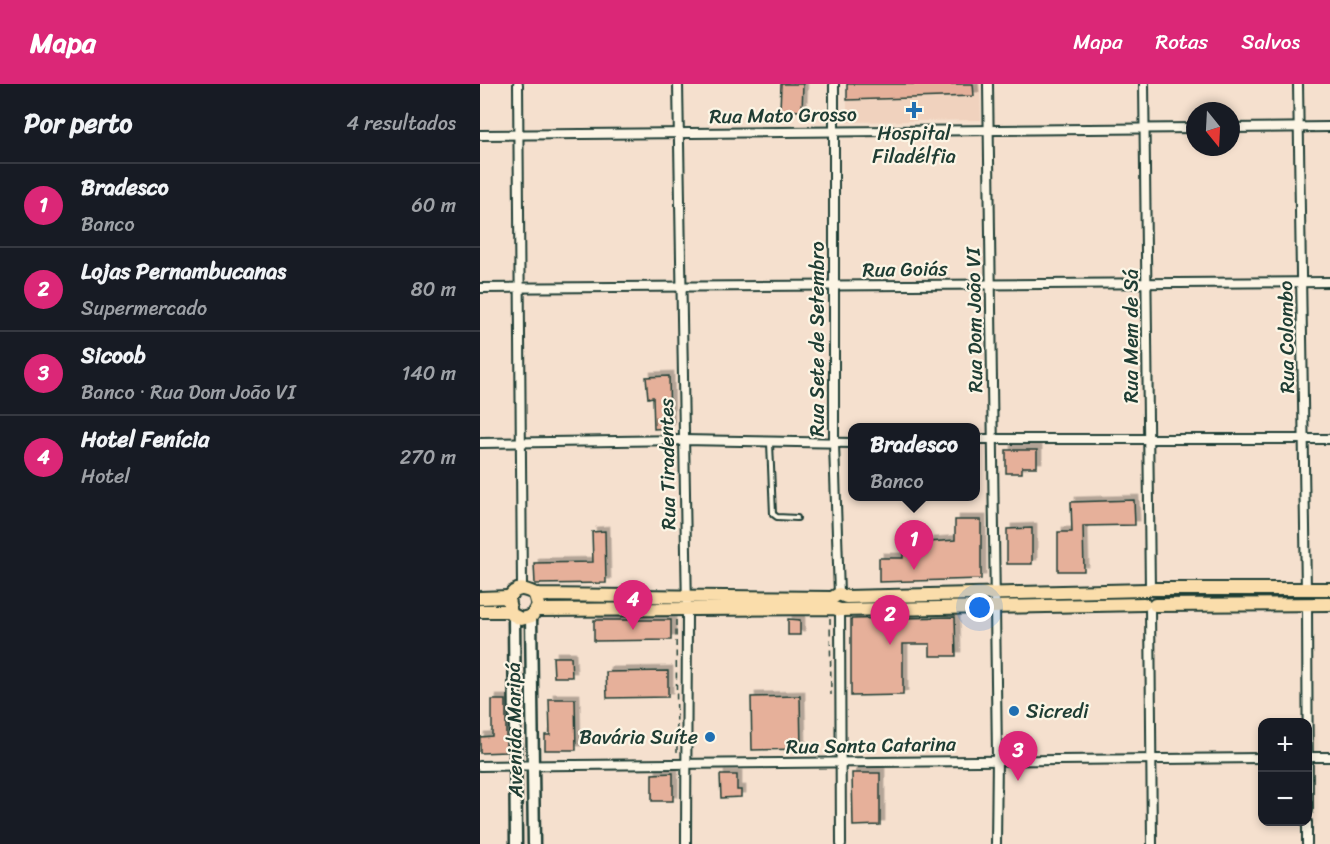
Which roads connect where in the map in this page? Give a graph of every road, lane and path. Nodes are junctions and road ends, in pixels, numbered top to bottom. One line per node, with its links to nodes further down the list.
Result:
1 (518, 84): 16 (street)
2 (678, 84): 14 (street, Rua Tiradentes)
3 (834, 84): 13 (street, Rua Sete de Setembro)
4 (988, 84): 12 (street, Rua Dom João VI)
5 (1144, 84): 9 (street, Rua Mem de Sá)
6 (1298, 84): 7 (street, Rua Colombo)
7 (1298, 127): 8 (street); 11 (street); 19 (street, Rua Colombo)
8 (1330, 127)
9 (1145, 128): 10 (street, Rua Mato Grosso); 12 (street, Rua Mato Grosso); 18 (street, Rua Mem de Sá)
10 (1186, 128)
11 (1240, 128)
12 (988, 129): 13 (street, Rua Mato Grosso); 20 (street, Rua Dom João VI)
13 (835, 130): 14 (street, Rua Mato Grosso); 21 (street, Rua Sete de Setembro)
14 (678, 134): 16 (street, Rua Mato Grosso); 22 (street, Rua Tiradentes)
15 (480, 135): 16 (street, Rua Mato Grosso)
16 (517, 135): 24 (street)
17 (1330, 282): 19 (street, Rua Goiás)
18 (1148, 283): 19 (street, Rua Goiás); 20 (street, Rua Goiás); 27 (street, Rua Mem de Sá)
19 (1302, 283): 30 (street, Rua Colombo)
20 (990, 284): 21 (street, Rua Goiás); 26 (street, Rua Dom João VI)
21 (835, 286): 22 (street, Rua Goiás); 35 (street, Rua Sete de Setembro)
22 (681, 287): 24 (street, Rua Goiás); 29 (street, Rua Tiradentes)
23 (480, 288): 24 (street, Rua Goiás)
24 (519, 288): 34 (street)
25 (980, 439): 26 (street)
26 (993, 439): 27 (street); 41 (street, Rua Dom João VI)
27 (1147, 439): 30 (street); 38 (street, Rua Mem de Sá)
28 (1330, 439): 30 (street)
29 (682, 440): 31 (street); 34 (street); 43 (street, Rua Tiradentes)
30 (1304, 440): 40 (street, Rua Colombo)
31 (770, 442): 35 (street); 36 (lane)
32 (480, 443): 34 (street)
33 (848, 443): 35 (street)
34 (520, 444): 37 (street)
35 (834, 444): 46 (street, Rua Sete de Setembro)
36 (797, 518)
37 (522, 588): 42 (main road); 44 (main road)
38 (1150, 589): 40 (main road); 41 (main road); 49 (main road)
39 (1330, 589): 40 (main road)
40 (1306, 590)
41 (995, 592): 46 (main road); 50 (street, Rua Dom João VI)
42 (535, 595): 43 (main road); 53 (main road)
43 (686, 596): 46 (main road); 51 (street, Rua Tiradentes)
44 (508, 597): 45 (main road); 54 (main road)
45 (480, 598)
46 (839, 603): 50 (main road); 51 (main road); 61 (street, Rua Sete de Setembro)
47 (1307, 604): 48 (main road); 49 (main road); 55 (street)
48 (1330, 604)
49 (1150, 605): 50 (main road); 59 (street)
50 (994, 606): 60 (street, Rua Dom João VI)
51 (681, 610): 53 (main road); 62 (street, Rua Tiradentes); 63 (path)
52 (480, 611): 54 (main road)
53 (534, 613): 54 (main road); 65 (main road, Avenida Maripá)
54 (511, 614): 66 (main road, Avenida Maripá)
55 (1308, 718)
56 (1312, 757): 57 (street)
57 (1330, 757)
58 (1258, 758): 59 (street, Rua Santa Catarina)
59 (1153, 759): 60 (street, Rua Santa Catarina); 75 (street)
60 (997, 760): 61 (street, Rua Santa Catarina); 74 (street, Rua Dom João VI)
61 (839, 762): 62 (street, Rua Santa Catarina); 73 (street, Rua Sete de Setembro)
62 (688, 763): 63 (street, Rua Santa Catarina); 72 (street, Rua Tiradentes)
63 (678, 764): 65 (street, Rua Santa Catarina)
64 (480, 766): 66 (street)
65 (532, 766): 66 (main road); 69 (main road, Avenida Maripá)
66 (515, 769): 68 (main road, Avenida Maripá)
67 (1307, 826): 76 (street)
68 (516, 832): 69 (main road); 70 (main road, Avenida Maripá)
69 (534, 832): 71 (main road, Avenida Maripá)
70 (516, 844)
71 (534, 844)
72 (686, 844)
73 (841, 844)
74 (996, 844)
75 (1152, 844)
76 (1307, 844)

